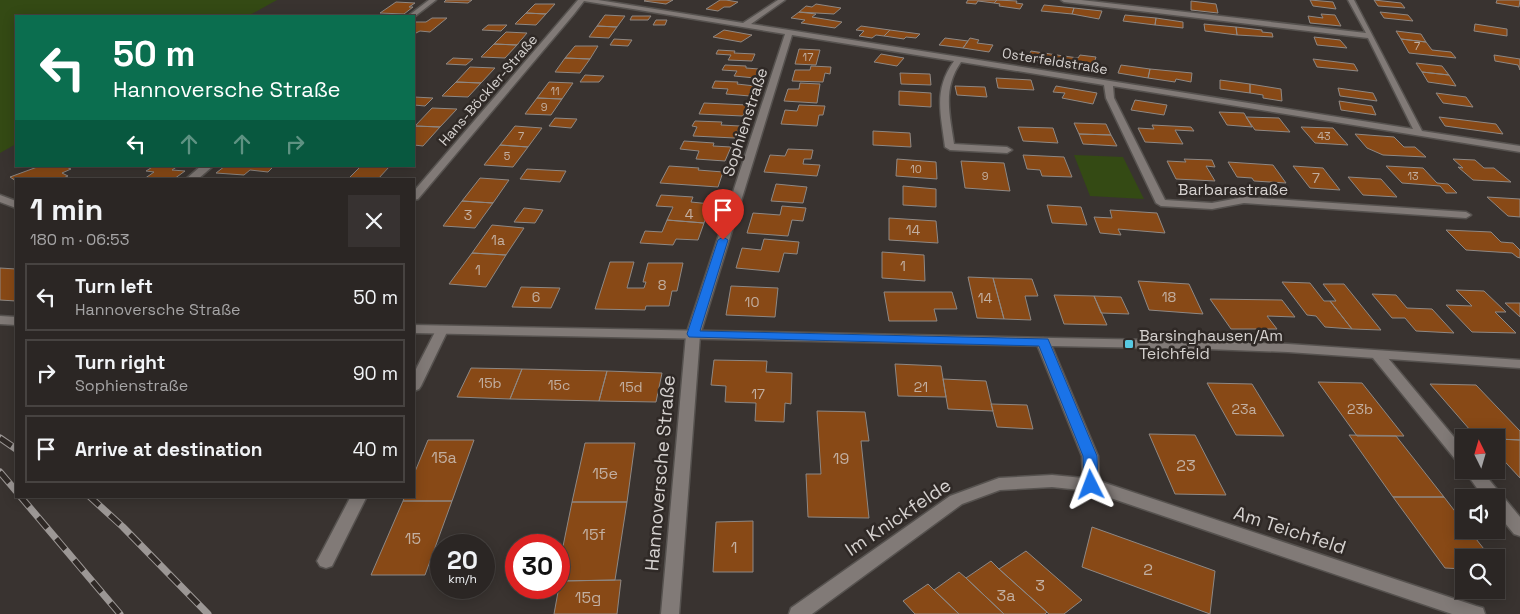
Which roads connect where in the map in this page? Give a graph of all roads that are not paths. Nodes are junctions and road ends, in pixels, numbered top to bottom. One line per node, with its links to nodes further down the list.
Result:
1 (433, 0): 7 (street)
2 (581, 0): 18 (street, Hans-Böckler-Straße)
3 (586, 0): 8 (street, Osterfeldstraße)
4 (782, 0): 8 (street)
5 (1064, 0): 10 (street)
6 (1350, 0): 10 (street)
7 (412, 15)
8 (745, 25): 9 (street, Osterfeldstraße)
9 (789, 32): 11 (street, Osterfeldstraße); 26 (street, Sophienstraße)
10 (1371, 36): 13 (street)
11 (958, 59): 12 (street, Osterfeldstraße); 15 (street)
12 (1108, 83): 13 (street, Osterfeldstraße); 21 (street, Barbarastraße)
13 (1419, 133): 14 (street, Osterfeldstraße)
14 (1520, 149)
15 (1007, 150)
16 (207, 167): 17 (street)
17 (192, 178)
18 (415, 196)
19 (0, 198): 20 (street)
20 (15, 205)
21 (1466, 215)
22 (0, 320): 23 (street)
23 (15, 321)
24 (415, 329): 25 (street)
25 (442, 330): 26 (street); 30 (street)
26 (693, 334): 27 (street); 39 (street, Hannoversche Straße)
27 (1044, 342): 28 (street); 33 (street)
28 (1378, 354): 29 (street); 31 (street)
29 (1520, 364)
30 (415, 384)
31 (1455, 449)
32 (1479, 479): 34 (street)
33 (1091, 485): 40 (street, Im Knickfelde); 41 (street, Am Teichfeld)
34 (1487, 489)
35 (358, 498): 38 (street)
36 (1505, 511): 37 (street)
37 (1520, 530)
38 (326, 561)
39 (670, 614)
40 (798, 614)
41 (1476, 614)

